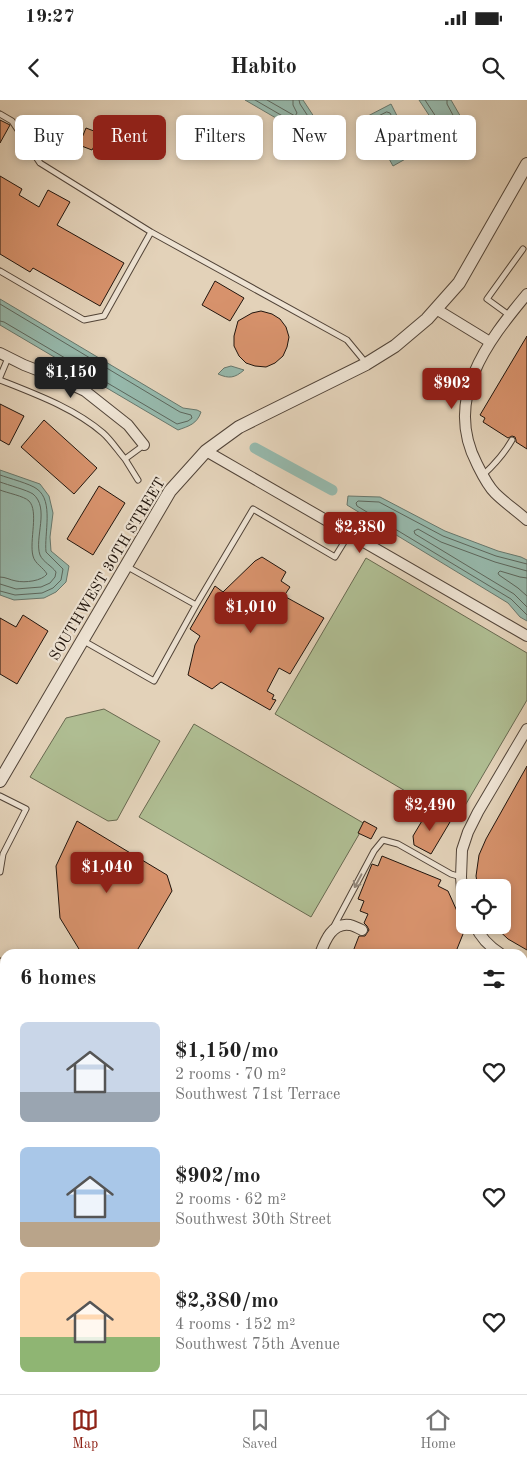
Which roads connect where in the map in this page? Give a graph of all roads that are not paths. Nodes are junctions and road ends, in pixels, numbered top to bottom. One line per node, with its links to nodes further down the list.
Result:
1 (0, 114): 3 (lane)
2 (527, 164): 7 (street, SOUTHWEST 30TH STREET)
3 (151, 232): 5 (lane); 11 (lane)
4 (523, 249): 8 (lane)
5 (0, 271)
6 (527, 294): 8 (street)
7 (436, 310): 9 (street); 11 (street, SOUTHWEST 30TH STREET)
8 (509, 315): 9 (street)
9 (490, 342): 17 (street)
10 (4, 356): 12 (lane); 14 (street)
11 (366, 364): 15 (street, SOUTHWEST 30TH STREET)
12 (0, 378): 16 (lane)
13 (512, 440): 17 (lane)
14 (144, 445): 16 (lane)
15 (206, 450): 20 (street); 21 (street, SOUTHWEST 30TH STREET)
16 (126, 459): 18 (lane)
17 (483, 475): 19 (street)
18 (138, 480)
19 (526, 518)
20 (350, 534): 22 (lane); 23 (street)
21 (126, 566): 22 (lane); 24 (street, SOUTHWEST 30TH STREET)
22 (196, 605): 24 (lane)
23 (527, 636)
24 (82, 640): 26 (street, SOUTHWEST 30TH STREET)
25 (527, 729): 29 (street)
26 (0, 782)
27 (0, 796): 28 (lane)
28 (0, 872)
29 (460, 877): 30 (lane, one-way to 30)
30 (332, 930): 31 (street); 33 (street)
31 (362, 930)
32 (479, 934): 34 (street)
33 (322, 949)
34 (493, 949)

